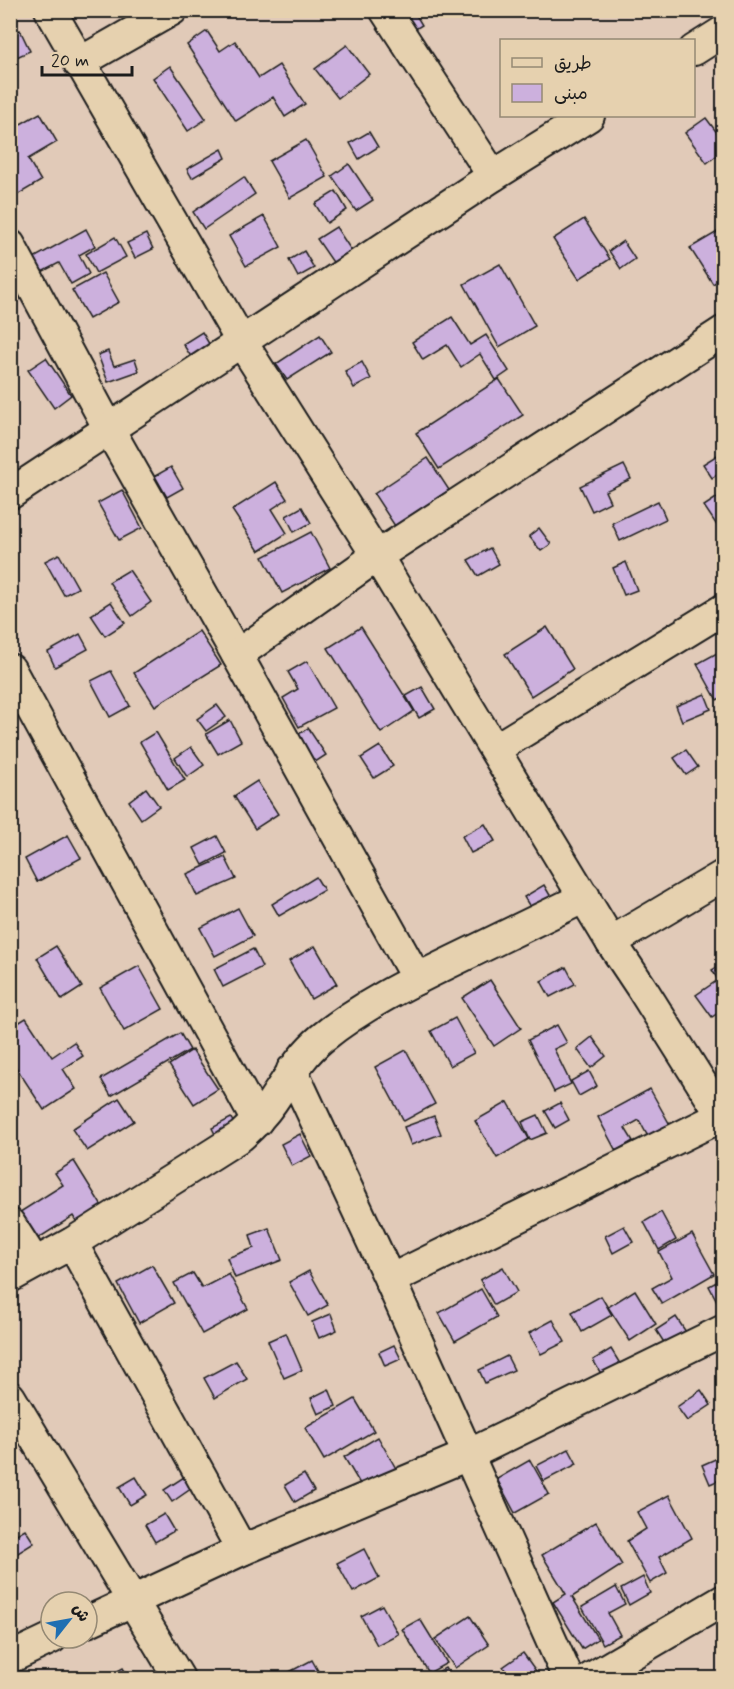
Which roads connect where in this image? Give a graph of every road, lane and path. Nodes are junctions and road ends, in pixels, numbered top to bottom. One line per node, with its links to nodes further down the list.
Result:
1 (50, 10): 6 (street)
2 (172, 10): 6 (street)
3 (384, 10): 8 (street)
4 (723, 31): 5 (street)
5 (695, 49)
6 (79, 63): 11 (street)
7 (587, 117): 8 (street)
8 (493, 176): 11 (street)
9 (10, 245): 12 (street)
10 (723, 331): 14 (street)
11 (241, 341): 12 (street); 14 (street)
12 (109, 429): 13 (street); 16 (street)
13 (10, 494)
14 (377, 556): 16 (street); 18 (street)
15 (723, 609): 18 (street)
16 (237, 654): 22 (street)
17 (10, 669): 25 (street)
18 (495, 749): 20 (street)
19 (723, 875): 21 (street)
20 (585, 897): 21 (street); 22 (street)
21 (611, 942): 24 (street)
22 (417, 979): 23 (street)
23 (292, 1070): 25 (street); 29 (street)
24 (723, 1117): 29 (street)
25 (257, 1121): 27 (street)
26 (10, 1224): 28 (street)
27 (72, 1244): 28 (street); 33 (street)
28 (23, 1270)
29 (390, 1280): 32 (street)
30 (723, 1330): 32 (street)
31 (10, 1397): 35 (street)
32 (468, 1455): 33 (street); 40 (street)
33 (242, 1550): 35 (street)
34 (723, 1600): 41 (street)
35 (132, 1601): 36 (street); 39 (street)
36 (99, 1616)
37 (39, 1644): 38 (street)
38 (10, 1658)
39 (178, 1678)
40 (568, 1678)
41 (591, 1678)

